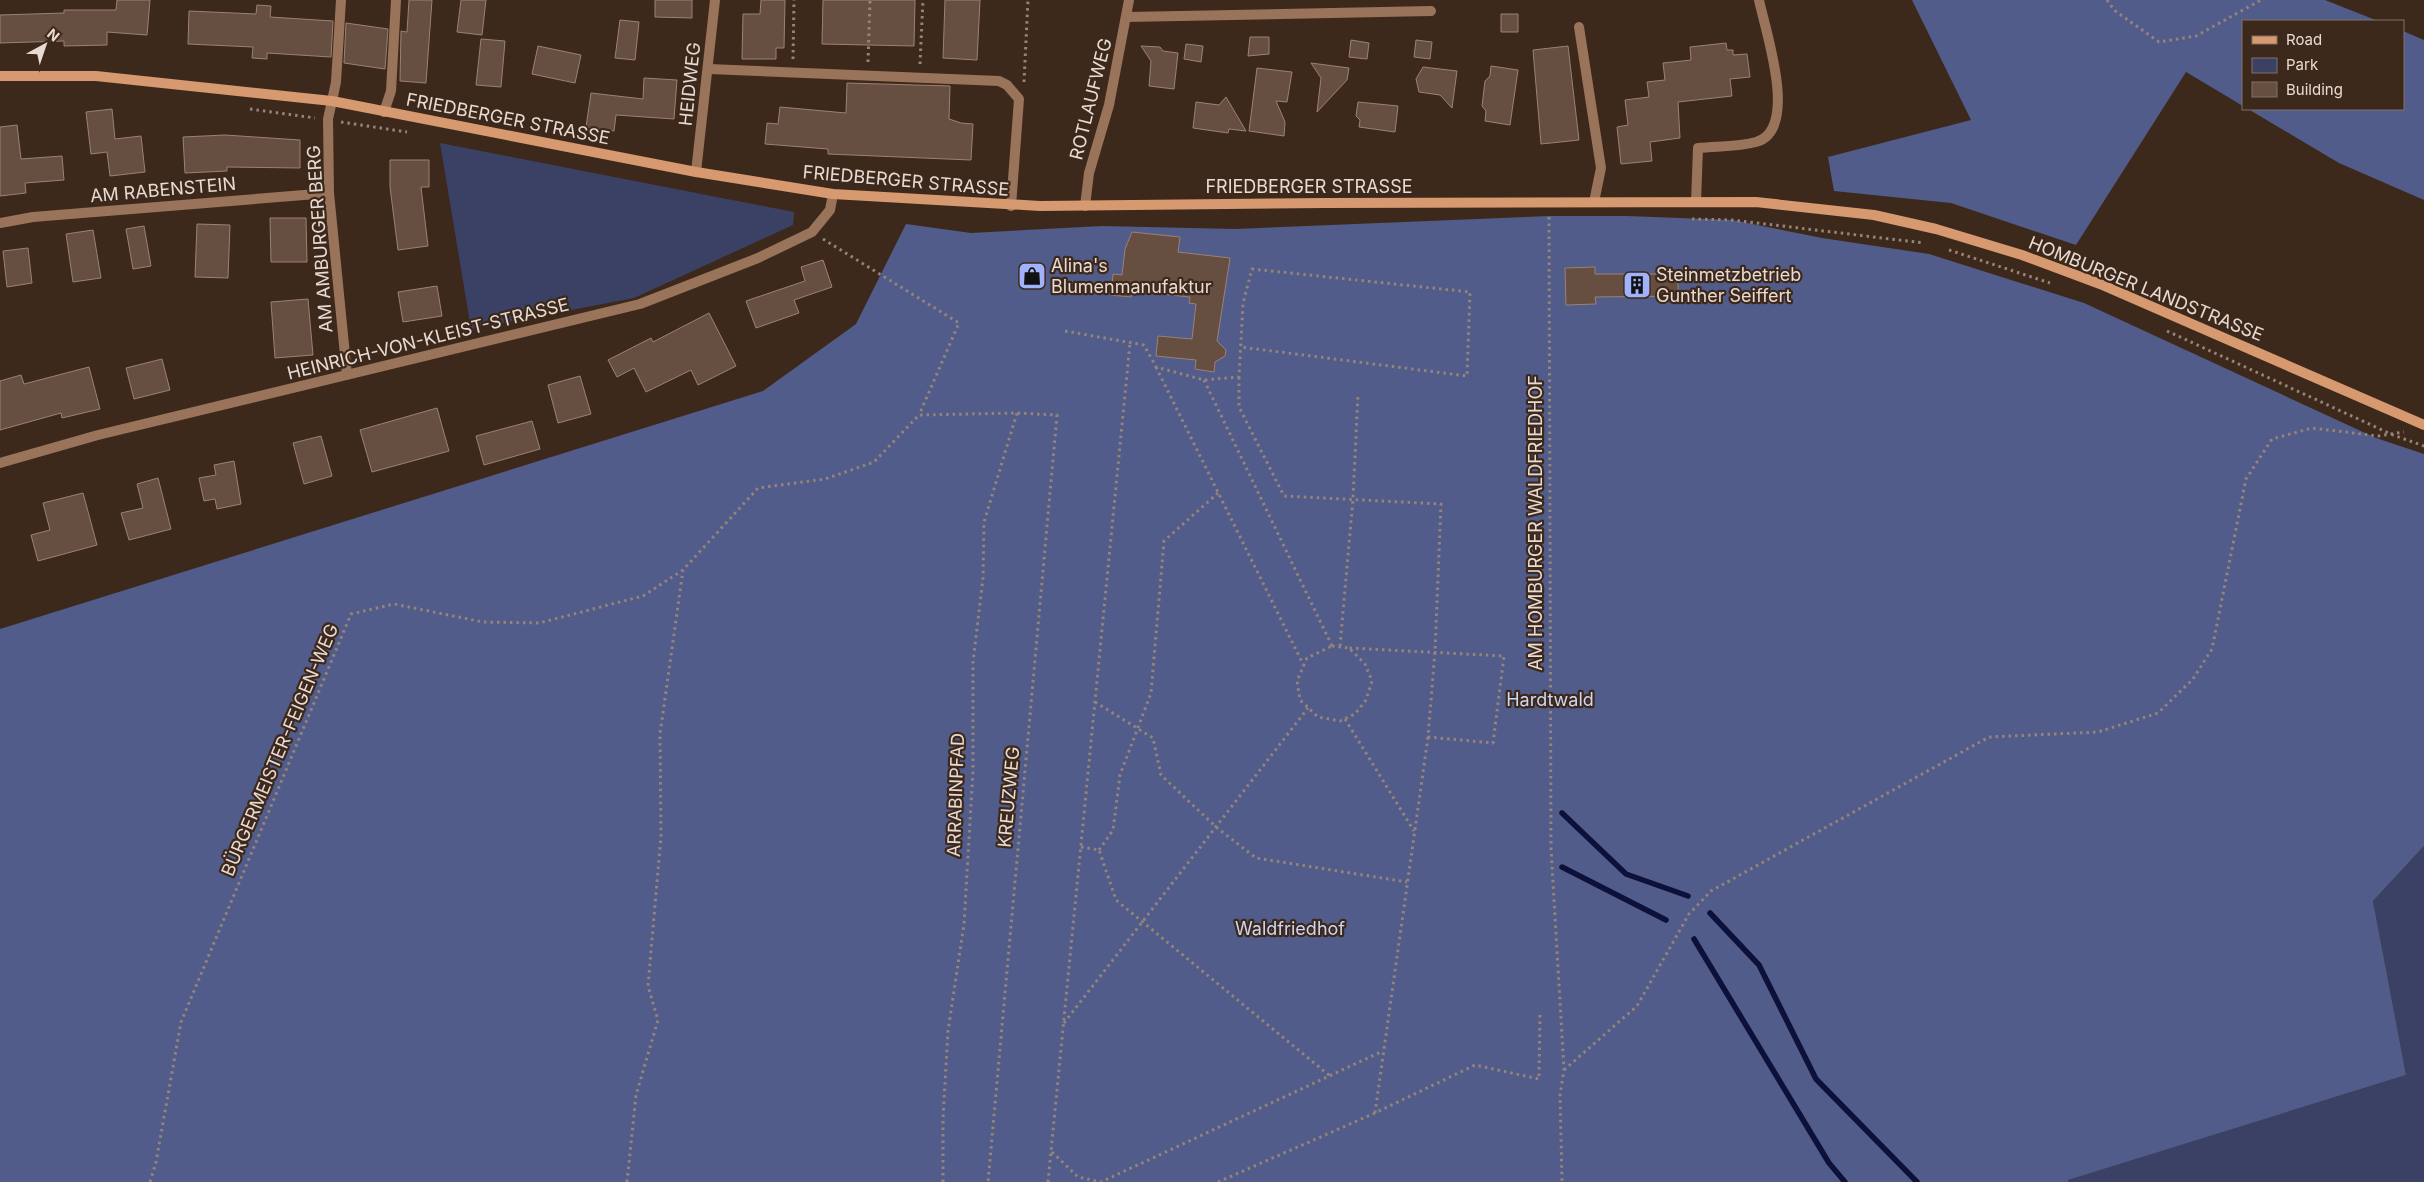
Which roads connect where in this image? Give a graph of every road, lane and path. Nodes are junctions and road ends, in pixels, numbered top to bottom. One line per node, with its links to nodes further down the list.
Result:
1 (341, 0): 21 (street, AM AMBURGER BERG)
2 (396, 0): 23 (street)
3 (715, 0): 15 (street, HEIDWEG)
4 (794, 0): 16 (path)
5 (870, 0): 18 (path)
6 (923, 0): 19 (path)
7 (1028, 0): 20 (path)
8 (1129, 0): 13 (street, ROTLAUFWEG)
9 (1759, 0): 30 (street)
10 (2107, 0): 11 (path)
11 (2262, 0)
12 (1431, 11): 13 (street)
13 (1127, 17): 32 (street, ROTLAUFWEG)
14 (1579, 27): 29 (street)
15 (709, 69): 16 (street); 26 (street, HEIDWEG)
16 (792, 72): 18 (street)
17 (0, 76): 21 (street, FRIEDBERGER STRASSE)
18 (868, 76): 19 (street)
19 (920, 78): 20 (street)
20 (1012, 91): 31 (street)
21 (332, 101): 23 (street, FRIEDBERGER STRASSE); 24 (street, AM AMBURGER BERG)
22 (243, 108): 24 (path)
23 (384, 112): 26 (street, FRIEDBERGER STRASSE)
24 (328, 120): 25 (path); 27 (street, AM AMBURGER BERG)
25 (415, 134)
26 (696, 172): 28 (street, FRIEDBERGER STRASSE)
27 (329, 193): 36 (street, AM RABENSTEIN); 46 (street, AM AMBURGER BERG)
28 (833, 194): 31 (street, FRIEDBERGER STRASSE); 37 (street, HEINRICH-VON-KLEIST-STRASSE)
29 (1594, 202): 30 (street, FRIEDBERGER STRASSE); 32 (street, FRIEDBERGER STRASSE)
30 (1696, 202): 33 (street, FRIEDBERGER STRASSE)
31 (1011, 206): 32 (street, FRIEDBERGER STRASSE)
32 (1085, 206)
33 (1818, 207): 52 (street, HOMBURGER LANDSTRASSE)
34 (1549, 216): 79 (path, AM HOMBURGER WALDFRIEDHOF)
35 (1684, 218): 38 (path)
36 (0, 223)
37 (812, 232): 46 (street, HEINRICH-VON-KLEIST-STRASSE); 51 (path)
38 (1928, 243)
39 (1946, 249): 40 (path)
40 (2056, 285)
41 (2163, 329): 54 (path)
42 (1065, 331): 43 (path)
43 (1130, 342): 45 (path); 65 (path)
44 (1241, 347): 44 (path); 47 (path)
45 (1156, 367): 48 (path); 57 (path)
46 (347, 375): 56 (street, HEINRICH-VON-KLEIST-STRASSE)
47 (1239, 377): 48 (path); 58 (path)
48 (1204, 380): 60 (path)
49 (1358, 394): 58 (path)
50 (1018, 413): 51 (path); 85 (path, ARRABINPFAD); 86 (path, KREUZWEG)
51 (920, 415): 59 (path, BÜRGERMEISTER-FEIGEN-WEG)
52 (2424, 425)
53 (2409, 431): 54 (path)
54 (2393, 435): 55 (path); 79 (path)
55 (2424, 446)
56 (0, 463)
57 (1218, 493): 64 (path); 68 (path)
58 (1353, 499): 61 (path); 63 (path)
59 (683, 570): 83 (path, BÜRGERMEISTER-FEIGEN-WEG); 84 (path)
60 (1332, 646): 61 (path); 64 (path)
61 (1340, 646): 62 (path)
62 (1349, 648): 63 (path); 67 (path)
63 (1435, 651): 69 (path); 69 (path)
64 (1304, 666): 66 (path)
65 (1095, 702): 68 (path); 72 (path)
66 (1308, 708): 67 (path); 70 (path)
67 (1345, 719): 71 (path)
68 (1138, 729): 70 (path); 73 (path)
69 (1428, 737): 71 (path)
70 (1216, 827): 74 (path); 75 (path)
71 (1414, 831): 74 (path)
72 (1081, 847): 73 (path); 77 (path)
73 (1099, 850): 75 (path)
74 (1407, 882): 78 (path)
75 (1142, 922): 77 (path); 80 (path)
76 (1540, 1012): 81 (path)
77 (1064, 1024): 82 (path)
78 (1384, 1051): 80 (path); 81 (path)
79 (1564, 1070): 89 (path, AM HOMBURGER WALDFRIEDHOF)
80 (1330, 1076): 82 (path)
81 (1375, 1113): 88 (path)
82 (1051, 1152): 87 (path)
83 (150, 1182)
84 (627, 1182)
85 (943, 1182)
86 (988, 1182)
87 (1048, 1182)
88 (1218, 1182)
89 (1562, 1182)

